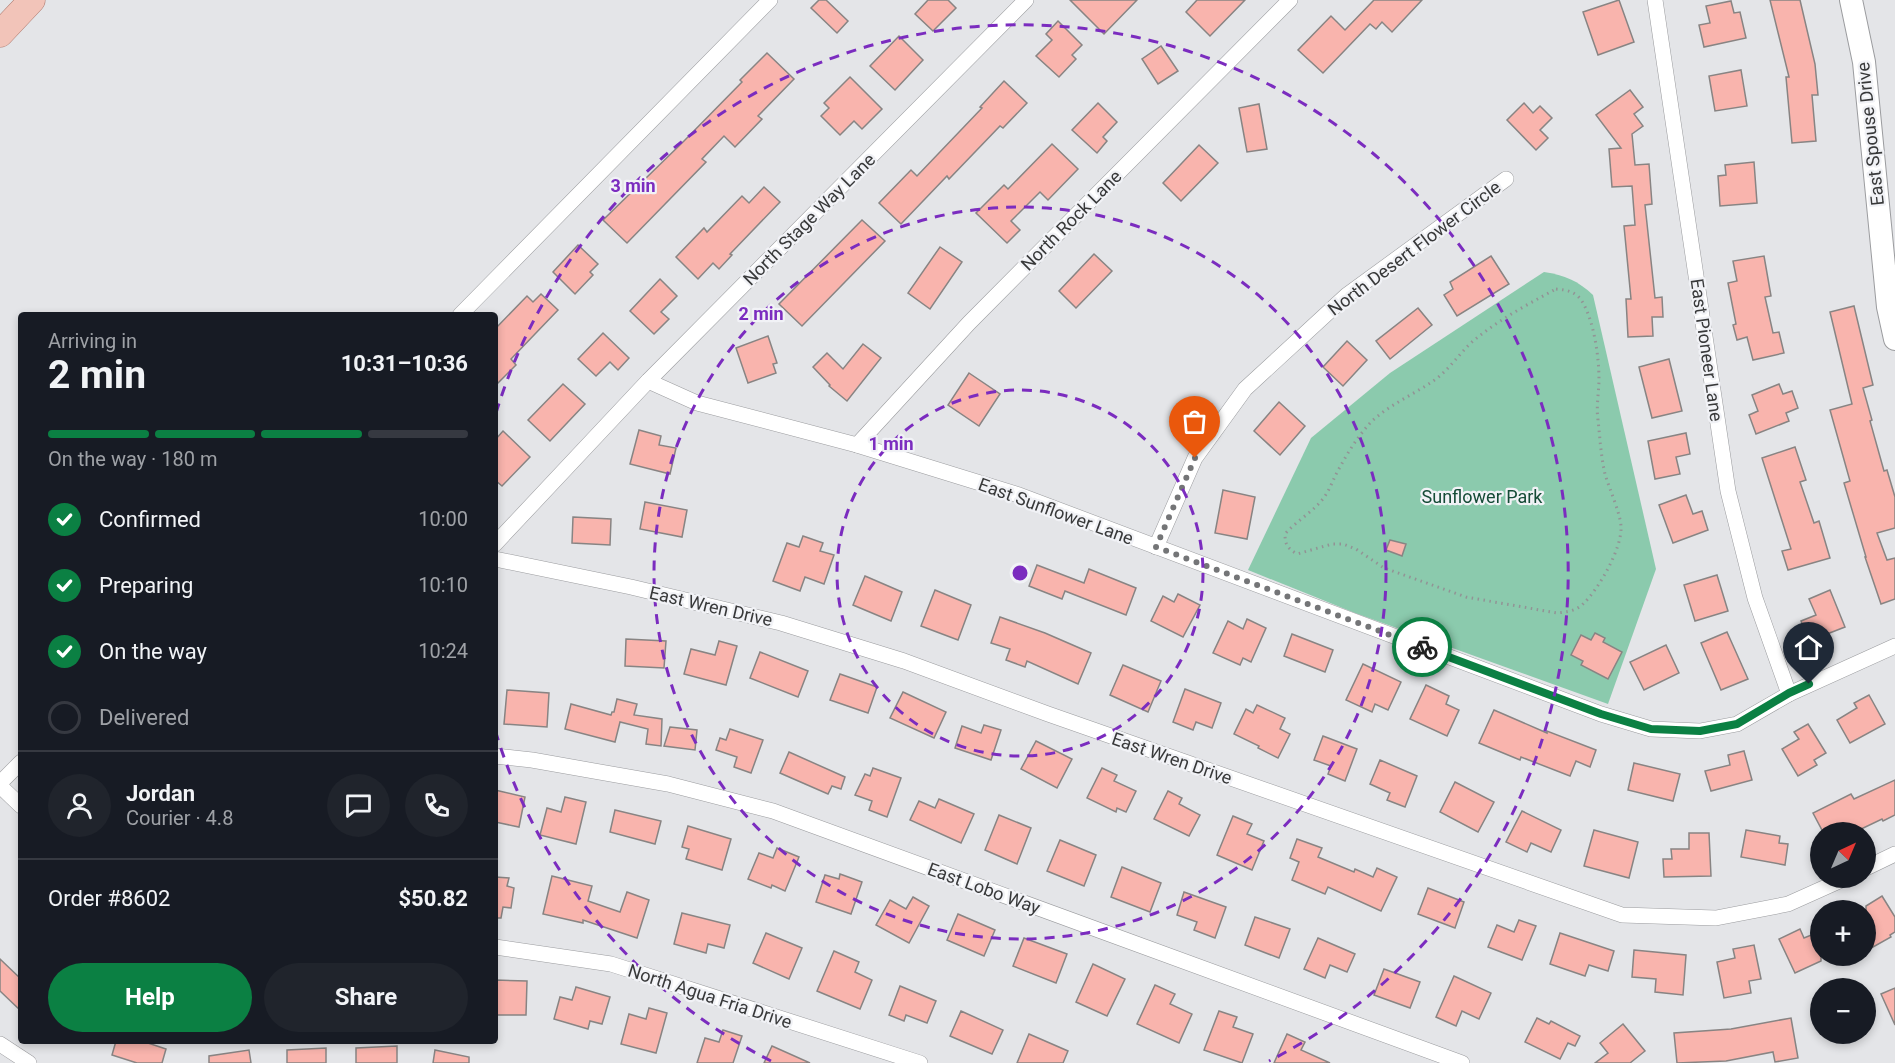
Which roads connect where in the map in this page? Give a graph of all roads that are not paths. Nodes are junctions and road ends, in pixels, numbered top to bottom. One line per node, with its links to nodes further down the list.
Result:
1 (32, 0): 7 (main road)
2 (770, 0): 9 (street)
3 (1026, 0): 11 (street, North Stage Way Lane)
4 (1290, 0): 12 (street, North Rock Lane)
5 (1655, 0): 17 (street, East Pioneer Lane)
6 (1851, 0): 10 (main road, East Spouse Drive)
7 (0, 34)
8 (1506, 179): 14 (street, North Desert Flower Circle)
9 (463, 312)
10 (1895, 339)
11 (648, 381): 12 (street, East Sunflower Lane); 13 (street, North Stage Way Lane)
12 (857, 445): 14 (street, East Sunflower Lane)
13 (498, 541)
14 (1156, 547): 17 (street, East Sunflower Lane)
15 (498, 561): 24 (street, East Wren Drive)
16 (1895, 645): 17 (street, East Sunflower Lane)
17 (1789, 693)
18 (498, 756): 29 (street, East Lobo Way)
19 (18, 765): 20 (street)
20 (0, 785): 21 (street)
21 (18, 803)
22 (1895, 854): 23 (street)
23 (1876, 863)
24 (1824, 888)
25 (498, 946): 28 (street, North Agua Fria Drive)
26 (0, 1044): 27 (street)
27 (29, 1063)
28 (920, 1063)
29 (1462, 1063)

